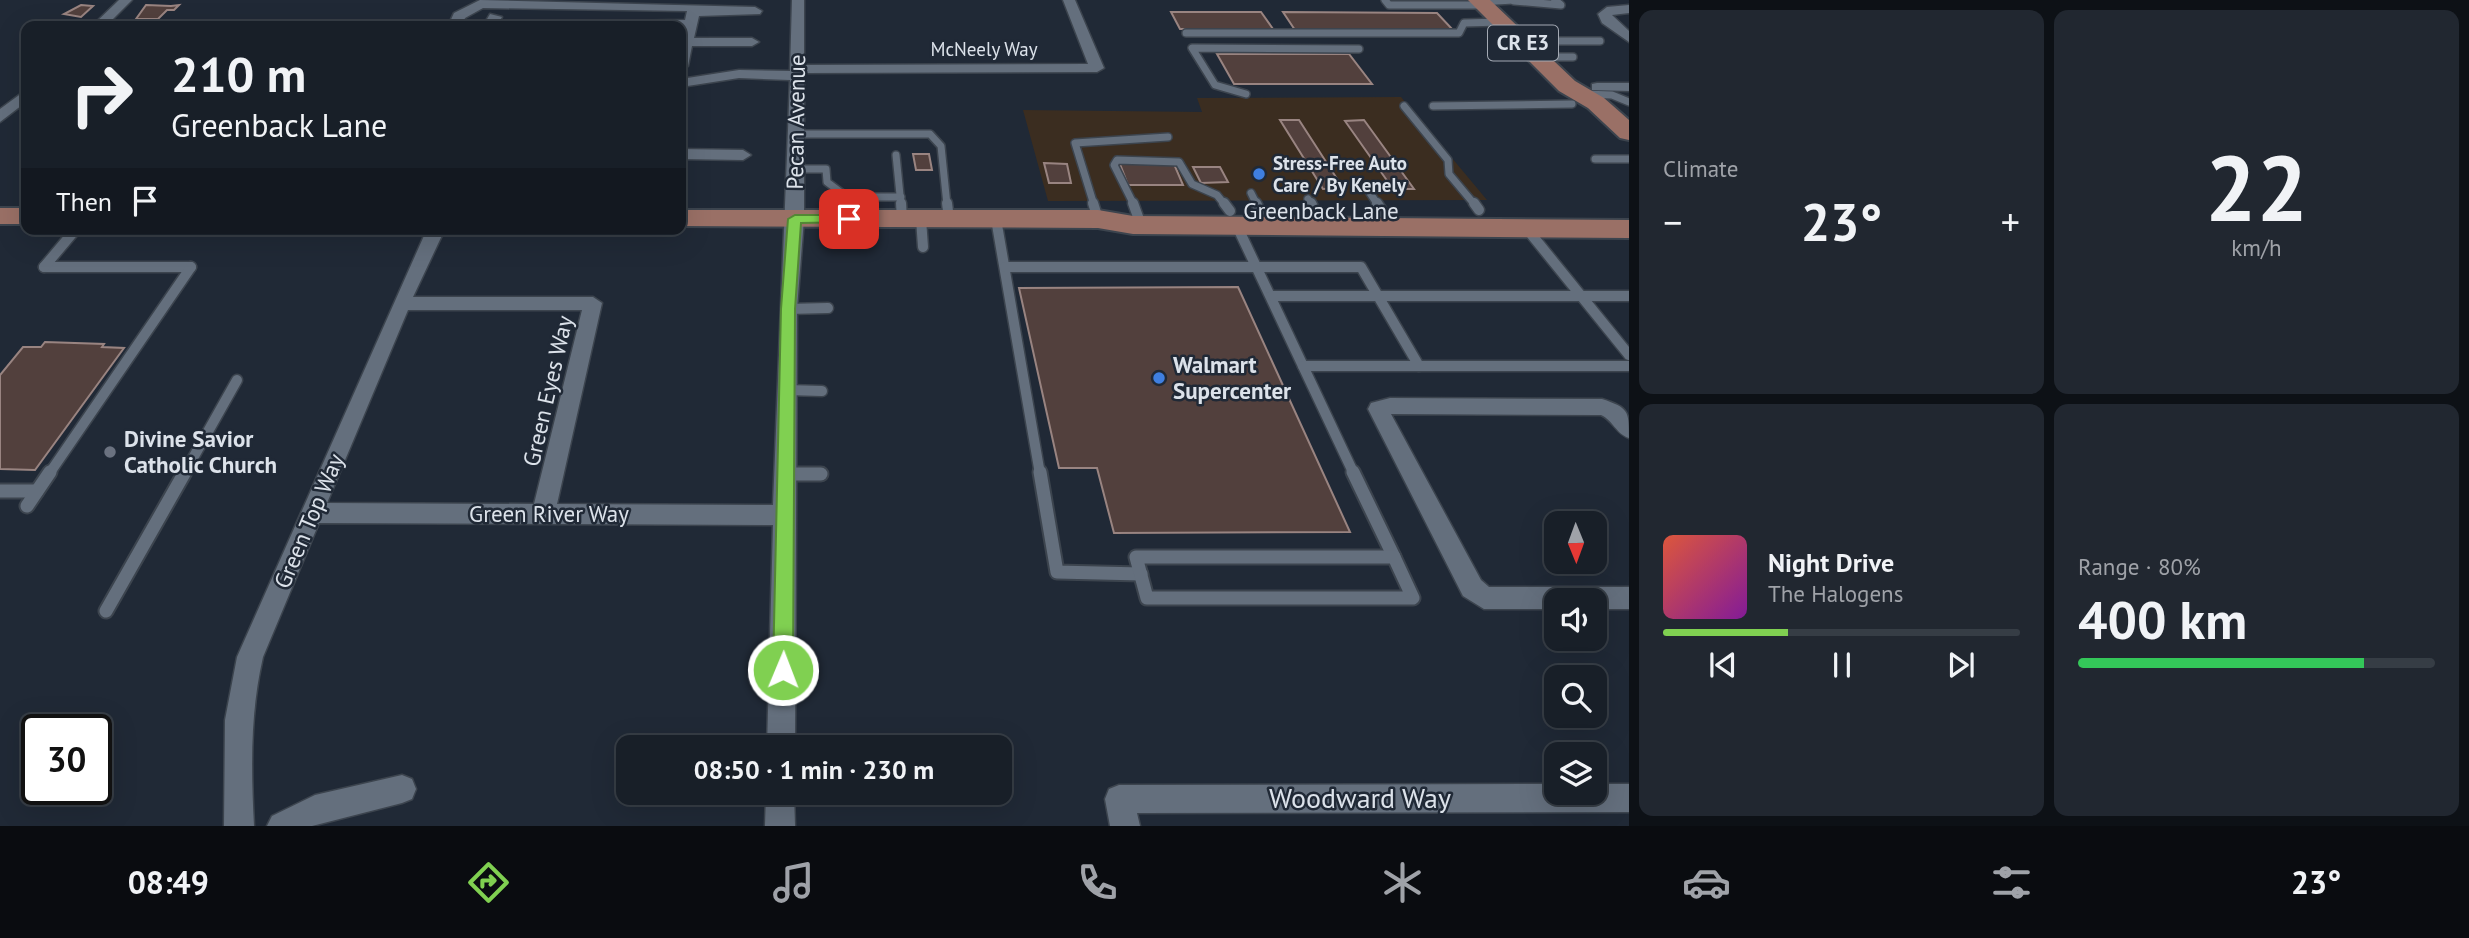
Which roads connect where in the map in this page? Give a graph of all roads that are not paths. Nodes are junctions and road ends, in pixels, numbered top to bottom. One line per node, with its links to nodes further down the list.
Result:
1 (127, 0): 11 (street)
2 (798, 0): 23 (street, Pecan Avenue)
3 (1069, 0): 23 (street, McNeely Way)
4 (1385, 0): 7 (lane)
5 (1514, 0): 6 (lane); 7 (lane)
6 (1555, 0)
7 (1480, 2): 14 (main road, CR E3)
8 (1629, 9): 16 (street)
9 (695, 11): 10 (street); 12 (street); 13 (street); 19 (street)
10 (755, 11)
11 (104, 21)
12 (457, 21)
13 (639, 21)
14 (1501, 22): 15 (lane); 22 (main road, CR E3)
15 (1186, 33)
16 (1629, 38)
17 (1556, 41): 18 (lane); 22 (lane); 22 (lane)
18 (1600, 41)
19 (686, 42): 20 (street)
20 (752, 42)
21 (1359, 49): 27 (lane)
22 (1528, 49): 26 (main road, CR E3)
23 (797, 72): 24 (street); 34 (street, Pecan Avenue)
24 (686, 82)
25 (1629, 87): 26 (street)
26 (1579, 93): 29 (lane); 31 (lane); 33 (main road, CR E3); 40 (main road, CR E3)
27 (1246, 94)
28 (21, 98): 32 (street)
29 (1629, 102)
30 (1404, 106): 43 (lane)
31 (1433, 106)
32 (0, 117)
33 (1629, 133)
34 (796, 134): 41 (street, Pecan Avenue); 52 (lane)
35 (1168, 137): 54 (lane)
36 (686, 154): 37 (street)
37 (743, 155)
38 (896, 155): 45 (lane)
39 (1595, 159): 40 (lane)
40 (1629, 159)
41 (795, 169): 45 (lane); 51 (street, Pecan Avenue)
42 (1366, 187): 55 (lane)
43 (1479, 210): 44 (main road, Greenback Lane); 55 (main road, Greenback Lane); 56 (main road)
44 (1629, 210)
45 (908, 212): 51 (main road, Greenback Lane); 52 (main road, Greenback Lane); 61 (lane)
46 (0, 216): 47 (main road)
47 (21, 216)
48 (686, 218): 51 (main road, Greenback Lane)
49 (1138, 218): 50 (main road, Greenback Lane); 50 (main road, Greenback Lane); 50 (lane); 54 (main road, Greenback Lane)
50 (1233, 218): 55 (main road, Greenback Lane); 55 (main road, Greenback Lane); 63 (lane)
51 (795, 219): 69 (street, Pecan Avenue)
52 (948, 219): 53 (main road, Greenback Lane)
53 (996, 219): 54 (main road, Greenback Lane); 62 (lane)
54 (1098, 219)
55 (1388, 219): 56 (main road, Greenback Lane)
56 (1424, 227): 57 (main road, Greenback Lane)
57 (1527, 229): 58 (main road, Greenback Lane); 66 (lane)
58 (1629, 229)
59 (71, 235): 82 (lane)
60 (433, 235): 68 (street, Green Top Way)
61 (923, 247)
62 (1005, 267): 63 (lane); 88 (lane)
63 (1257, 267): 64 (lane); 65 (lane)
64 (1271, 296): 65 (lane); 72 (lane)
65 (1377, 296): 66 (lane); 73 (lane)
66 (1581, 296): 67 (lane); 71 (lane)
67 (1629, 296)
68 (401, 304): 84 (street, Green Top Way); 85 (street, Green Eyes Way)
69 (788, 309): 70 (lane); 76 (street, Pecan Avenue)
70 (828, 309)
71 (1629, 355)
72 (1303, 366): 73 (lane); 87 (lane)
73 (1419, 366): 74 (lane)
74 (1629, 366)
75 (237, 380): 90 (lane)
76 (787, 390): 77 (lane); 79 (street, Pecan Avenue)
77 (822, 391)
78 (1629, 430): 89 (street)
79 (785, 474): 80 (lane); 86 (street, Pecan Avenue)
80 (821, 474)
81 (0, 491): 82 (lane)
82 (37, 491): 83 (lane)
83 (27, 506)
84 (313, 513): 85 (street, Green River Way); 95 (street, Green Top Way)
85 (543, 514): 86 (street, Green River Way)
86 (786, 515): 91 (street, Pecan Avenue)
87 (1395, 557): 88 (lane); 88 (lane)
88 (1140, 574)
89 (1629, 598)
90 (106, 611)
91 (781, 735)
92 (402, 789): 96 (street)
93 (1629, 798): 98 (street, Woodward Way)
94 (780, 805): 97 (street)
95 (239, 826)
96 (282, 826)
97 (780, 826)
98 (1125, 826)

